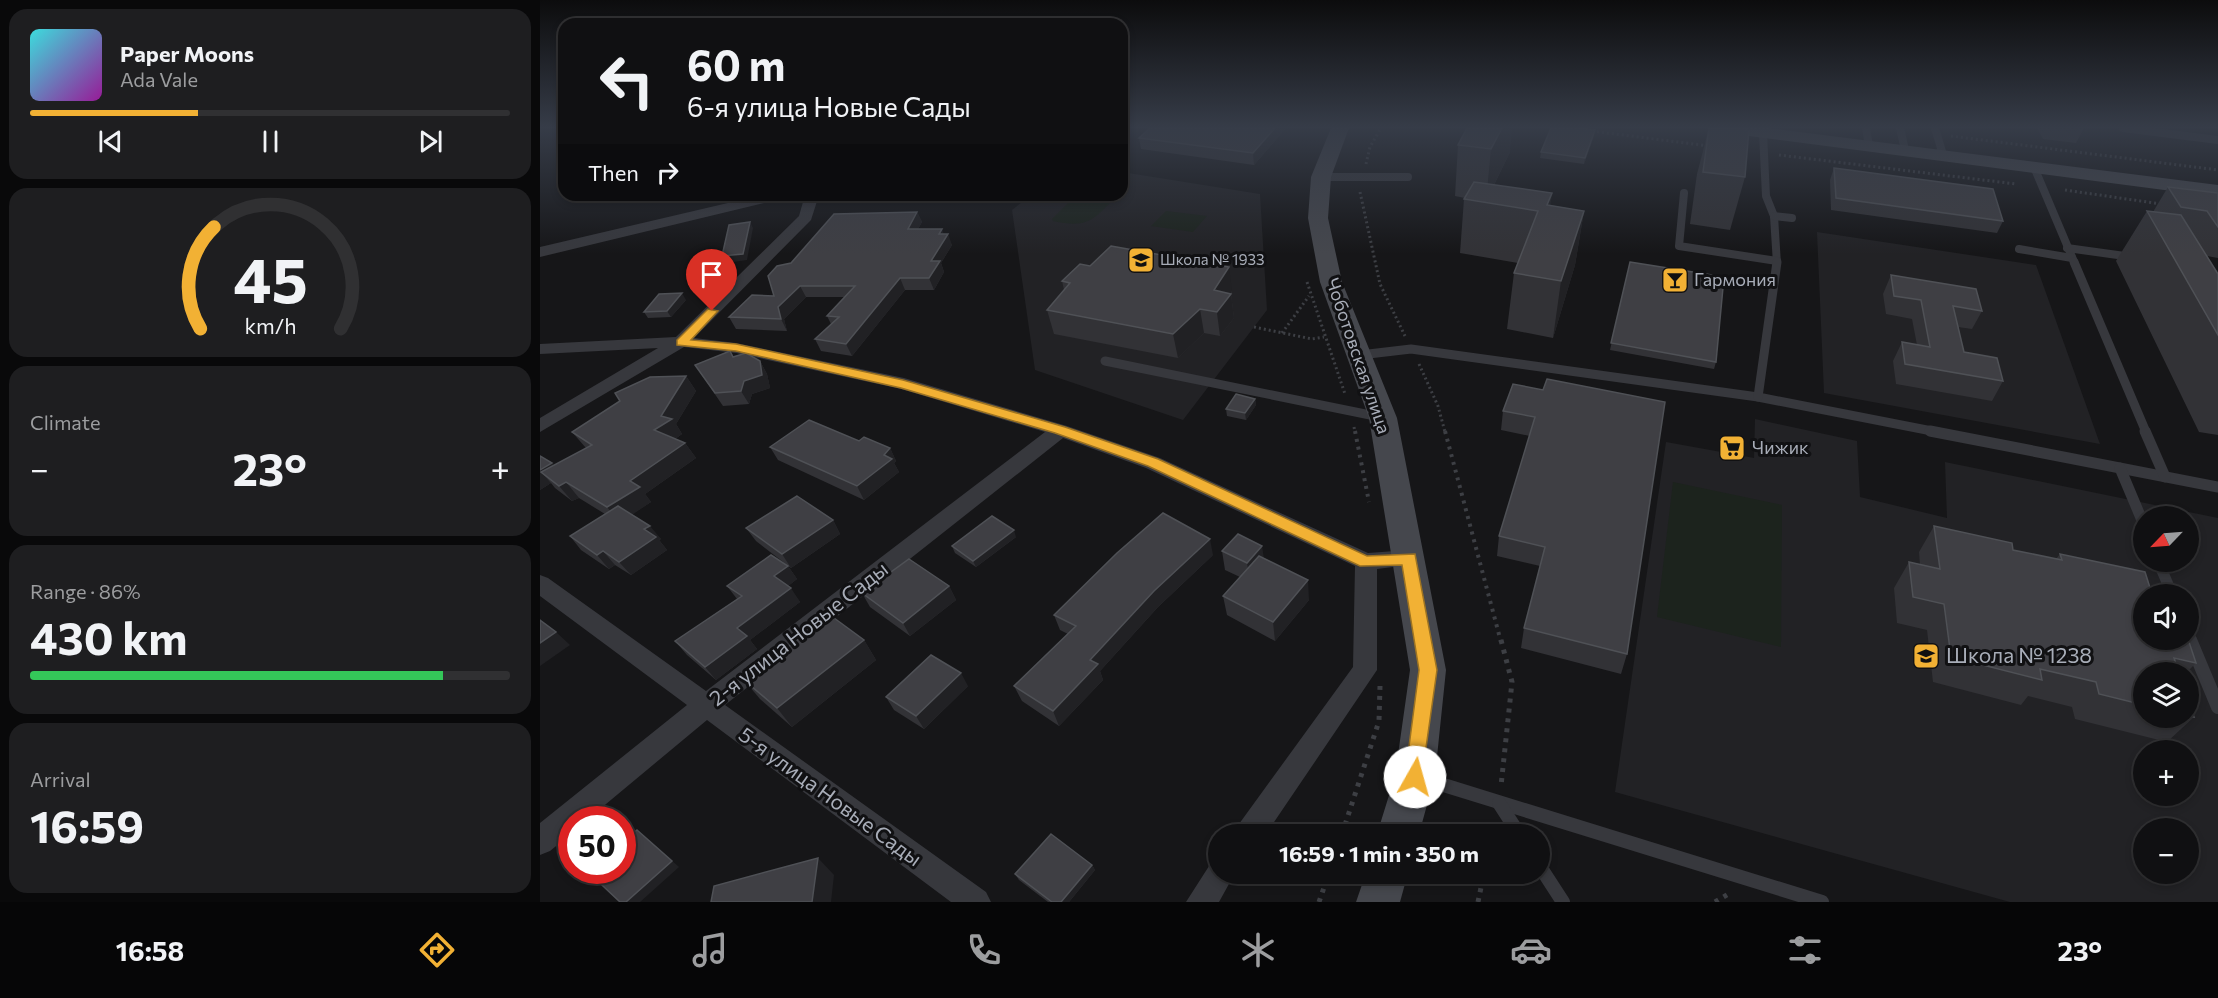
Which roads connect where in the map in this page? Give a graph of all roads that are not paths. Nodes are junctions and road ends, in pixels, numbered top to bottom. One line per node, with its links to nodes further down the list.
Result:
1 (1323, 170): 5 (main road, Чоботовская улица)
2 (1764, 170): 11 (lane)
3 (2035, 170): 13 (lane)
4 (2058, 170): 7 (main road)
5 (1321, 177): 6 (lane); 21 (main road, Чоботовская улица)
6 (1408, 177)
7 (2218, 191)
8 (1684, 193): 18 (lane)
9 (755, 201): 15 (street)
10 (810, 201): 19 (street)
11 (1774, 216): 12 (lane); 18 (lane)
12 (1792, 218)
13 (2067, 248): 16 (lane); 17 (lane)
14 (2019, 249): 16 (lane)
15 (540, 252)
16 (2072, 258): 28 (lane)
17 (2139, 258)
18 (1777, 261): 23 (lane)
19 (681, 342): 20 (street); 25 (street); 26 (street)
20 (540, 349)
21 (1360, 356): 23 (lane); 24 (main road, Чоботовская улица)
22 (1105, 361): 24 (lane)
23 (1758, 397): 27 (lane)
24 (1383, 418): 31 (main road, Чоботовская улица)
25 (540, 426)
26 (1060, 430): 32 (street); 35 (street, 2-я улица Новые Сады)
27 (2120, 468): 28 (lane); 30 (lane)
28 (2165, 477): 29 (lane)
29 (2218, 487)
30 (2136, 506)
31 (1409, 558): 32 (street); 37 (main road, Чоботовская улица)
32 (1366, 562): 39 (street)
33 (540, 584): 35 (street, 5-я улица Новые Сады)
34 (2194, 650): 36 (lane)
35 (705, 706): 42 (street, 2-я улица Новые Сады); 46 (street, 5-я улица Новые Сады)
36 (2218, 707)
37 (1415, 777): 38 (lane); 40 (main road, Чоботовская улица)
38 (1499, 803): 41 (lane); 50 (lane)
39 (1256, 824)
40 (1401, 824)
41 (1513, 824)
42 (540, 841)
43 (1550, 882): 49 (lane)
44 (1213, 884): 47 (street)
45 (1384, 884): 48 (main road)
46 (976, 902)
47 (1201, 902)
48 (1378, 902)
49 (1563, 902)
50 (1822, 902)

